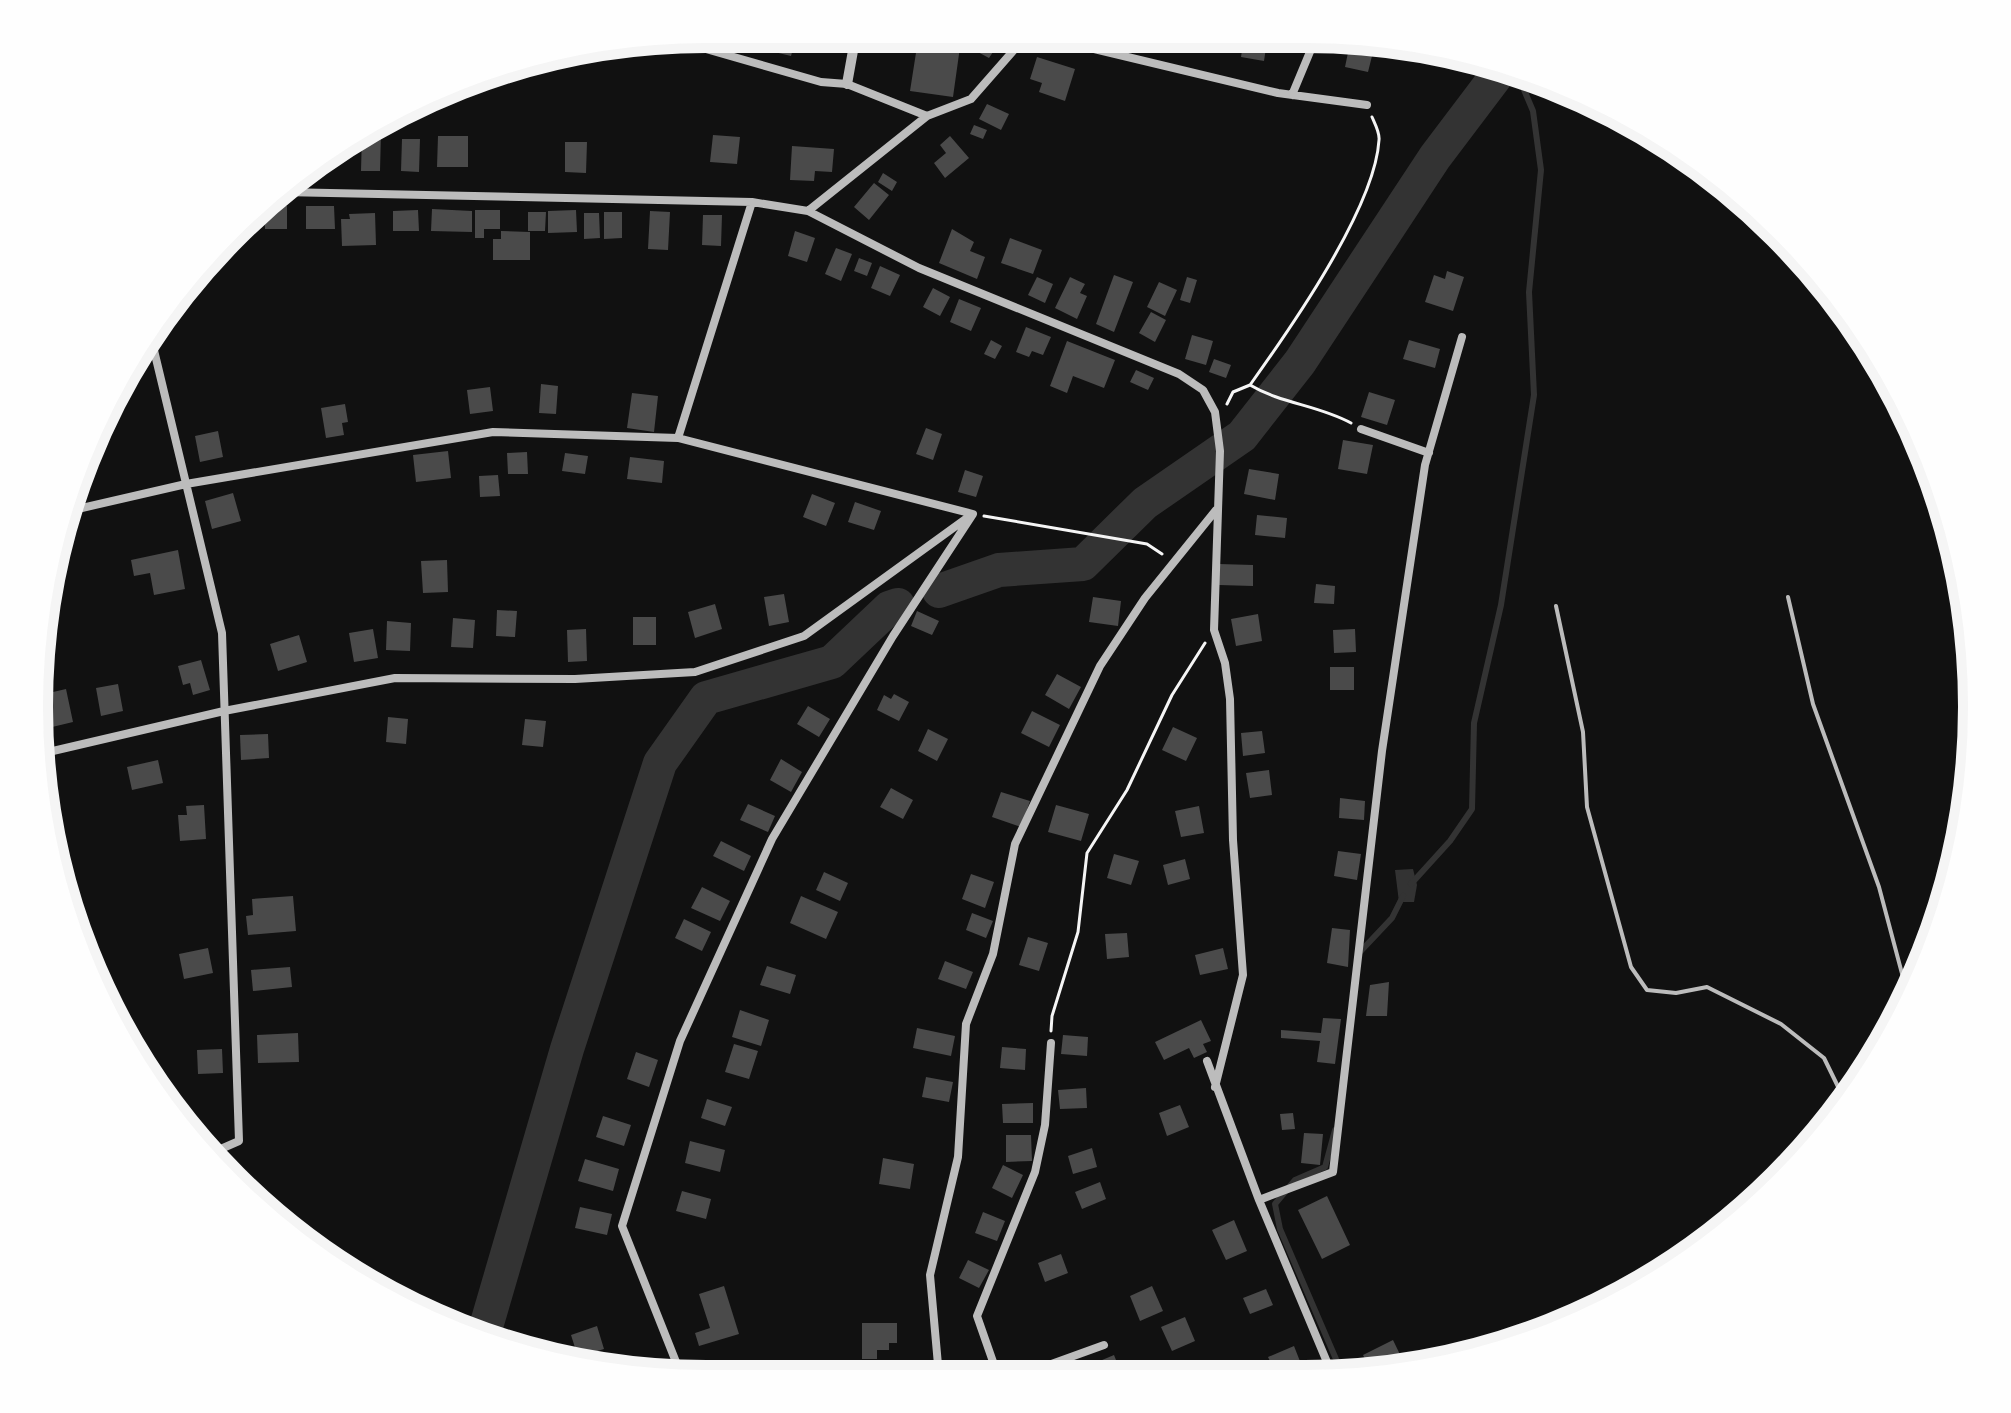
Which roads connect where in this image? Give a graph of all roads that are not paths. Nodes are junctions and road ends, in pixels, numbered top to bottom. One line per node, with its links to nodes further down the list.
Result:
1 (703, 48): 6 (street)
2 (853, 48): 6 (street)
3 (1016, 48): 9 (street)
4 (1091, 48): 7 (street)
5 (1312, 48): 7 (street)
6 (847, 84): 9 (street)
7 (1292, 95): 8 (street)
8 (1367, 105)
9 (927, 116): 12 (street)
10 (296, 192): 11 (street)
11 (752, 202): 12 (street); 16 (street)
12 (808, 211): 19 (street)
13 (1462, 337): 17 (street)
14 (154, 349): 18 (street)
15 (1361, 429): 17 (street)
16 (678, 438): 18 (street); 21 (street)
17 (1429, 453): 32 (street)
18 (186, 484): 20 (street); 24 (street)
19 (1218, 508): 29 (street); 36 (street)
20 (79, 509)
21 (973, 514): 24 (street); 34 (street)
22 (1788, 597): 26 (lane)
23 (1556, 606): 30 (lane)
24 (224, 711): 25 (street); 31 (street)
25 (49, 752)
26 (1903, 979)
27 (1051, 1043): 37 (street)
28 (1207, 1061): 29 (street)
29 (1215, 1087): 32 (street)
30 (1839, 1090)
31 (219, 1150)
32 (1259, 1200): 35 (street)
33 (1104, 1345): 38 (street)
34 (677, 1364)
35 (1328, 1364)
36 (938, 1365)
37 (994, 1365)
38 (1049, 1365)

